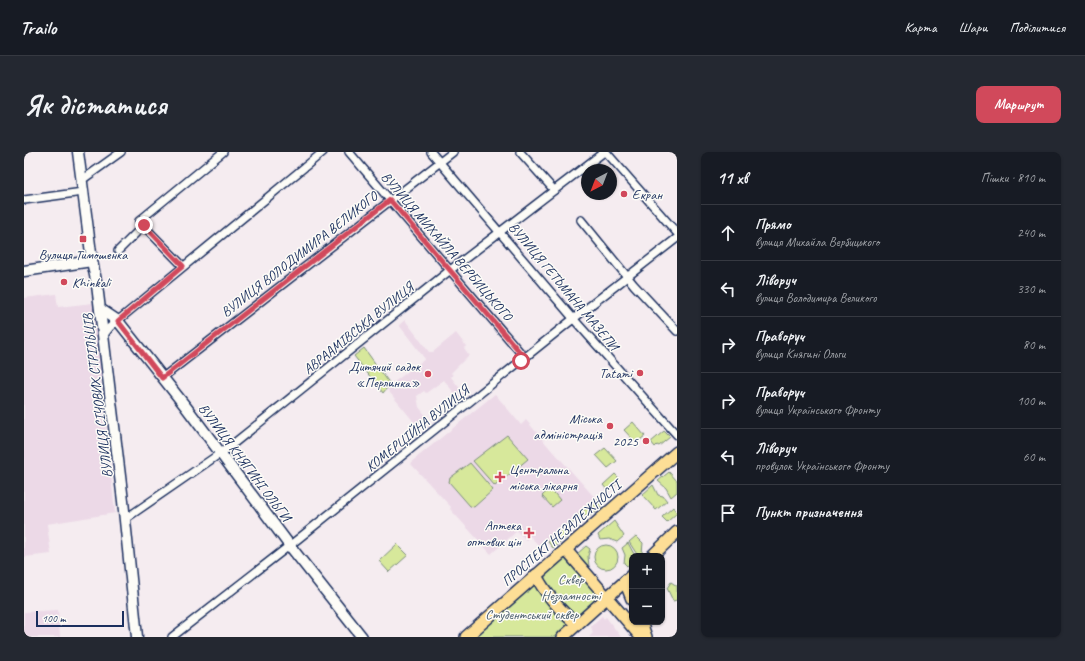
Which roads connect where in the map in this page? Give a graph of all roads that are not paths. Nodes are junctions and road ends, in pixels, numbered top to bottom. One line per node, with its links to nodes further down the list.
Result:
1 (78, 152): 11 (street, ВУЛИЦЯ СІЧОВИХ СТРІЛЬЦІВ)
2 (120, 152): 11 (street)
3 (223, 152): 17 (street)
4 (323, 152): 23 (street)
5 (349, 152): 15 (street, ВУЛИЦЯ МИХАЙЛА ВЕРБИЦЬКОГО)
6 (431, 152): 10 (street, ВУЛИЦЯ ГЕТЬМАНА МАЗЕПИ)
7 (453, 152): 10 (street, ВУЛИЦЯ ВОЛОДИМИРА ВЕЛИКОГО)
8 (520, 152): 12 (street)
9 (605, 152): 12 (street, АВРААМІВСЬКА ВУЛИЦЯ); 19 (street)
10 (440, 162): 15 (street, ВУЛИЦЯ ВОЛОДИМИРА ВЕЛИКОГО); 18 (street, ВУЛИЦЯ ГЕТЬМАНА МАЗЕПИ)
11 (82, 180): 13 (street, ВУЛИЦЯ СІЧОВИХ СТРІЛЬЦІВ)
12 (554, 190): 18 (street, АВРААМІВСЬКА ВУЛИЦЯ)
13 (83, 192): 14 (street); 22 (street, ВУЛИЦЯ СІЧОВИХ СТРІЛЬЦІВ)
14 (24, 200)
15 (390, 200): 25 (street, ВУЛИЦЯ МИХАЙЛА ВЕРБИЦЬКОГО); 34 (street, ВУЛИЦЯ ВОЛОДИМИРА ВЕЛИКОГО)
16 (581, 220): 26 (street)
17 (144, 225): 21 (street); 23 (street)
18 (500, 231): 25 (street, АВРААМІВСЬКА ВУЛИЦЯ); 29 (street, ВУЛИЦЯ ГЕТЬМАНА МАЗЕПИ)
19 (677, 233)
20 (677, 238): 26 (street, КОМЕРЦІЙНА ВУЛИЦЯ)
21 (118, 251)
22 (92, 261): 24 (street); 27 (street, ВУЛИЦЯ СІЧОВИХ СТРІЛЬЦІВ)
23 (183, 266): 30 (street)
24 (24, 271)
25 (449, 271): 33 (street, ВУЛИЦЯ МИХАЙЛА ВЕРБИЦЬКОГО); 37 (street, АВРААМІВСЬКА ВУЛИЦЯ)
26 (627, 277): 29 (street, КОМЕРЦІЙНА ВУЛИЦЯ); 31 (street)
27 (97, 285): 28 (street, ВУЛИЦЯ СІЧОВИХ СТРІЛЬЦІВ); 30 (street)
28 (100, 309): 30 (street, ВУЛИЦЯ КНЯГИНІ ОЛЬГИ); 32 (street, ВУЛИЦЯ СІЧОВИХ СТРІЛЬЦІВ)
29 (574, 319): 33 (street, КОМЕРЦІЙНА ВУЛИЦЯ); 35 (street, ВУЛИЦЯ ГЕТЬМАНА МАЗЕПИ)
30 (118, 321): 32 (street); 34 (street, ВУЛИЦЯ КНЯГИНІ ОЛЬГИ)
31 (677, 331)
32 (104, 336): 38 (street, ВУЛИЦЯ СІЧОВИХ СТРІЛЬЦІВ)
33 (525, 358): 40 (street, КОМЕРЦІЙНА ВУЛИЦЯ)
34 (162, 378): 37 (street, ВУЛИЦЯ КНЯГИНІ ОЛЬГИ)
35 (677, 435)
36 (677, 452): 41 (main road, ПРОСПЕКТ НЕЗАЛЕЖНОСТІ)
37 (222, 453): 38 (street, АВРААМІВСЬКА ВУЛИЦЯ); 40 (street, ВУЛИЦЯ КНЯГИНІ ОЛЬГИ)
38 (125, 519): 48 (street, ВУЛИЦЯ СІЧОВИХ СТРІЛЬЦІВ)
39 (677, 532): 42 (main road)
40 (290, 546): 49 (street, КОМЕРЦІЙНА ВУЛИЦЯ); 50 (street, ВУЛИЦЯ КНЯГИНІ ОЛЬГИ)
41 (566, 550): 43 (main road, ПРОСПЕКТ НЕЗАЛЕЖНОСТІ); 45 (main road)
42 (655, 553)
43 (536, 576): 46 (main road); 51 (main road, ПРОСПЕКТ НЕЗАЛЕЖНОСТІ)
44 (629, 578): 45 (main road)
45 (606, 598): 46 (main road); 53 (main road)
46 (577, 624): 52 (main road)
47 (642, 625): 54 (main road)
48 (137, 637)
49 (172, 637)
50 (362, 637)
51 (466, 637)
52 (563, 637)
53 (641, 637)
54 (646, 637)

